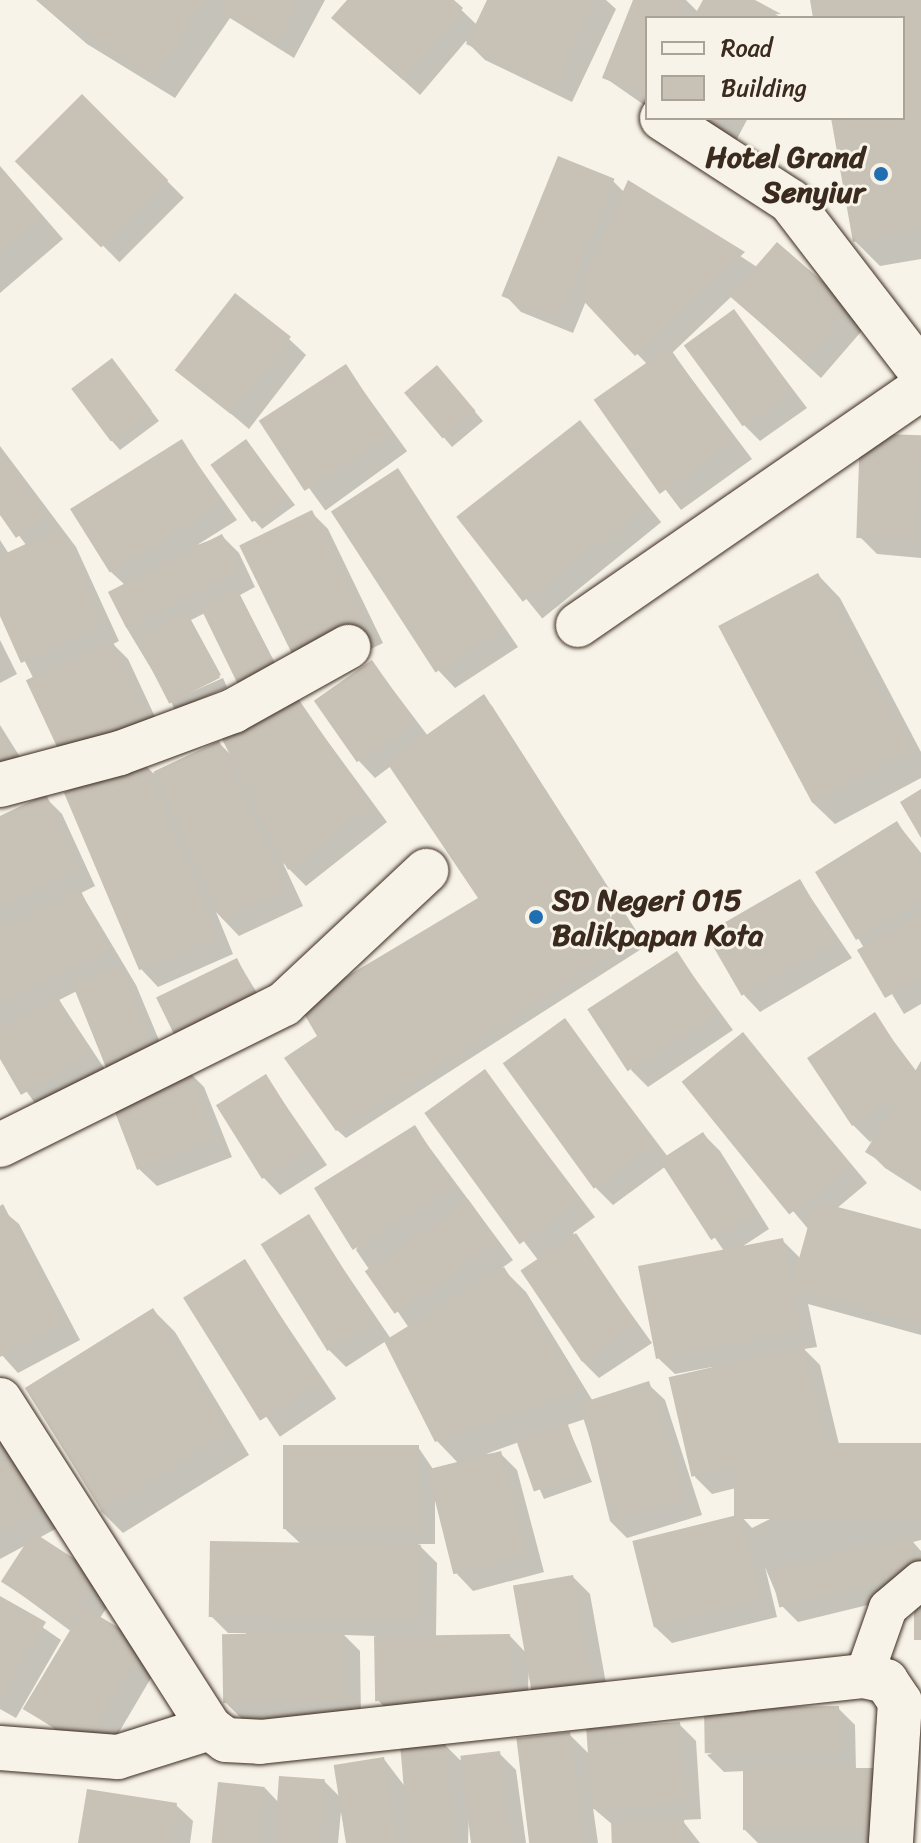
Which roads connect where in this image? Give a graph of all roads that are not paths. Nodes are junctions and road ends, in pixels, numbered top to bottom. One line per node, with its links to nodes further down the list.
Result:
1 (664, 120): 2 (street)
2 (921, 372)
3 (921, 388): 4 (street)
4 (578, 625)
5 (348, 647): 6 (street)
6 (0, 785)
7 (426, 871): 8 (street)
8 (0, 1145)
9 (0, 1400): 12 (street)
10 (921, 1580): 11 (lane)
11 (864, 1676): 12 (street); 14 (street)
12 (210, 1728): 13 (street)
13 (0, 1748)
14 (891, 1843)

